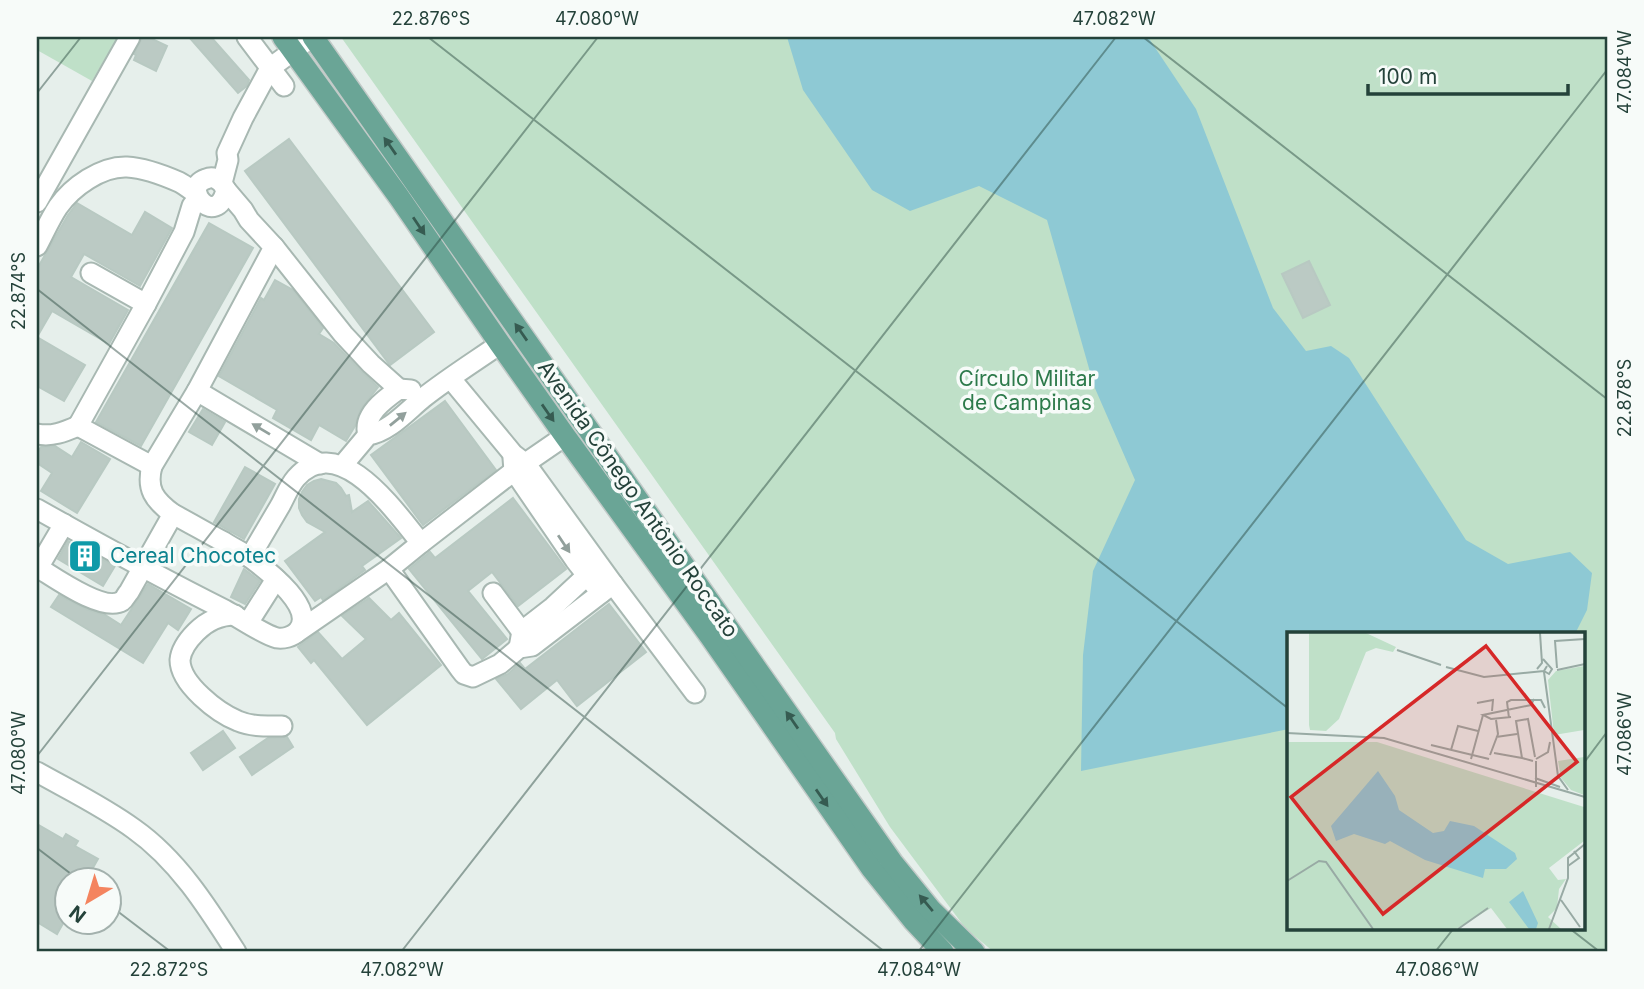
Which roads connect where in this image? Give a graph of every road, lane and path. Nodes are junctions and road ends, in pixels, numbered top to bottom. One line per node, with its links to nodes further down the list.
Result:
1 (131, 37): 8 (street)
2 (247, 37): 5 (street)
3 (313, 37): 4 (street); 46 (main road, Avenida Cônego Antônio Roccato, one-way to 3)
4 (288, 44): 5 (street); 13 (main road, Avenida Cônego Antônio Roccato, one-way to 13)
5 (270, 68): 6 (street); 7 (street)
6 (284, 86)
7 (206, 191): 9 (street); 10 (street); 12 (street)
8 (37, 202)
9 (37, 246)
10 (274, 247): 15 (street); 16 (street)
11 (91, 273): 12 (street)
12 (146, 304): 18 (street)
13 (500, 344): 14 (street); 21 (main road, Avenida Cônego Antônio Roccato, one-way to 21)
14 (451, 379): 17 (street); 22 (street)
15 (399, 388): 17 (street); 20 (street)
16 (197, 391): 23 (street, one-way to 16); 24 (street)
17 (424, 397): 20 (street, one-way to 17)
18 (78, 426): 19 (street); 24 (street)
19 (37, 434)
20 (368, 435): 25 (street)
21 (565, 436): 22 (street); 45 (main road, Avenida Cônego Antônio Roccato, one-way to 45)
22 (518, 463): 29 (street); 34 (street)
23 (320, 464): 25 (street); 30 (street)
24 (152, 466): 27 (street)
25 (342, 466): 29 (street)
26 (37, 509): 28 (street)
27 (173, 514): 30 (street); 32 (street)
28 (64, 524): 31 (street); 32 (street)
29 (421, 542): 33 (street)
30 (250, 557): 35 (street)
31 (37, 567): 32 (street)
32 (142, 568): 38 (street)
33 (389, 569): 39 (street); 40 (street)
34 (593, 570): 36 (street); 40 (street)
35 (276, 579): 38 (street); 39 (street)
36 (607, 589): 40 (street); 41 (street)
37 (493, 593): 40 (street)
38 (242, 619): 39 (street); 42 (street)
39 (296, 633)
40 (524, 641)
41 (695, 693)
42 (282, 726)
43 (37, 772): 44 (street)
44 (236, 952)
45 (943, 952)
46 (974, 952)

